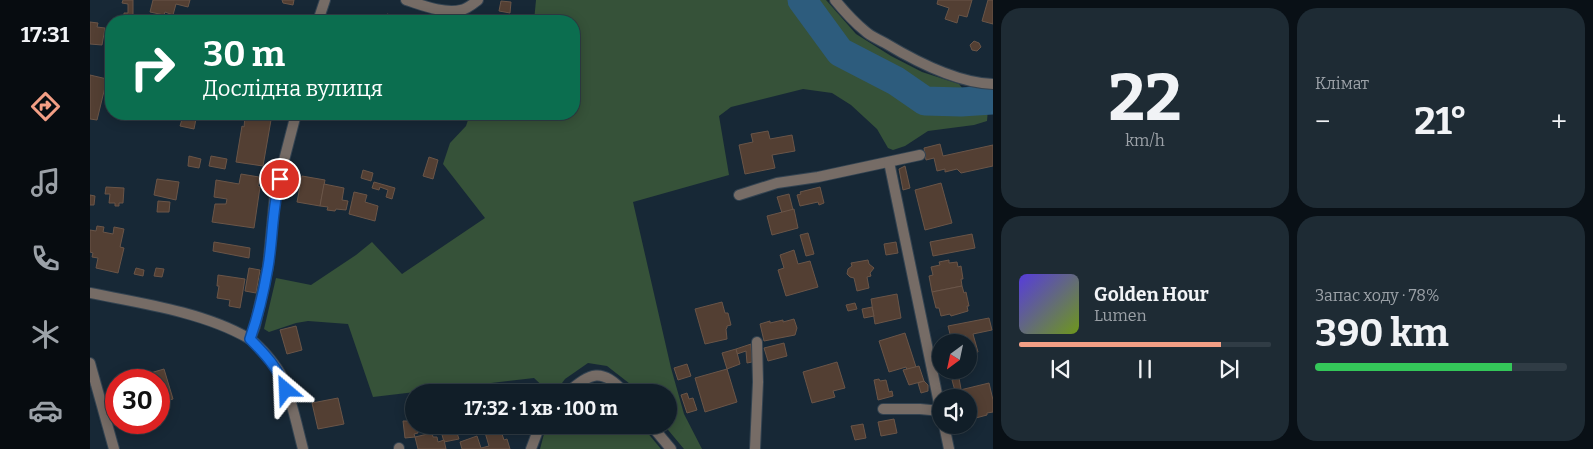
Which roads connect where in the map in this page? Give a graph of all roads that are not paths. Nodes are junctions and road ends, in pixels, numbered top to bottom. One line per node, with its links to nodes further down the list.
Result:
1 (325, 0): 5 (street)
2 (406, 0): 3 (street)
3 (478, 0)
4 (835, 0): 6 (street)
5 (320, 15)
6 (993, 84)
7 (295, 120): 12 (street)
8 (920, 155): 9 (street)
9 (889, 162): 10 (street); 17 (street)
10 (739, 195)
11 (90, 293): 12 (street)
12 (250, 339): 24 (street)
13 (757, 342): 27 (street)
14 (90, 363): 23 (street)
15 (577, 384): 16 (street)
16 (615, 384)
17 (936, 389)
18 (883, 409): 19 (street)
19 (932, 411)
20 (536, 434): 25 (street)
21 (659, 434): 26 (street)
22 (946, 434): 28 (street)
23 (114, 449)
24 (303, 449)
25 (531, 449)
26 (672, 449)
27 (755, 449)
28 (949, 449)

